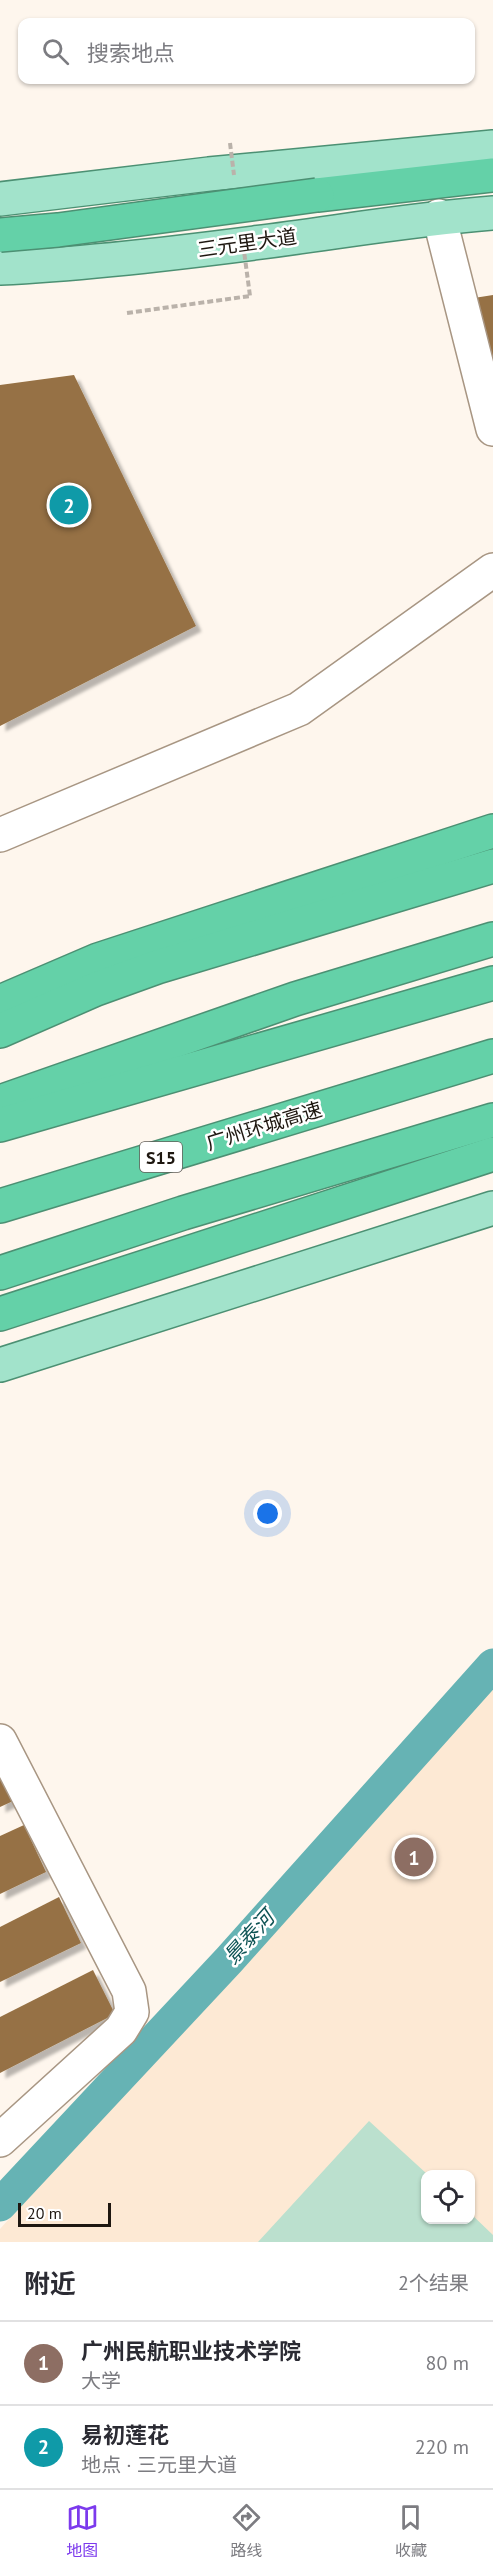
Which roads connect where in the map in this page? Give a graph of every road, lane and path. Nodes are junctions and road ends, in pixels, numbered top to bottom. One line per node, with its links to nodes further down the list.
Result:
1 (493, 147): 5 (main road)
2 (493, 175): 4 (highway)
3 (493, 191): 4 (highway)
4 (317, 195): 8 (highway, bridge)
5 (0, 199)
6 (493, 213): 7 (main road, 三元里大道)
7 (439, 216): 9 (main road, 三元里大道); 12 (street)
8 (0, 235)
9 (0, 268)
10 (250, 296): 11 (path)
11 (127, 313)
12 (493, 429)
13 (493, 570): 15 (street)
14 (493, 831): 19 (highway)
15 (0, 835)
16 (493, 866): 20 (highway)
17 (493, 939): 22 (highway)
18 (493, 983): 24 (highway)
19 (0, 1002)
20 (0, 1030)
21 (493, 1056): 26 (highway, 广州环城高速 / S15)
22 (0, 1102)
23 (493, 1120): 28 (highway)
24 (0, 1125)
25 (493, 1154): 29 (highway)
26 (0, 1206)
27 (493, 1208): 30 (main road)
28 (0, 1273)
29 (0, 1314)
30 (0, 1365)
31 (0, 1741): 32 (street)
32 (0, 2140)

